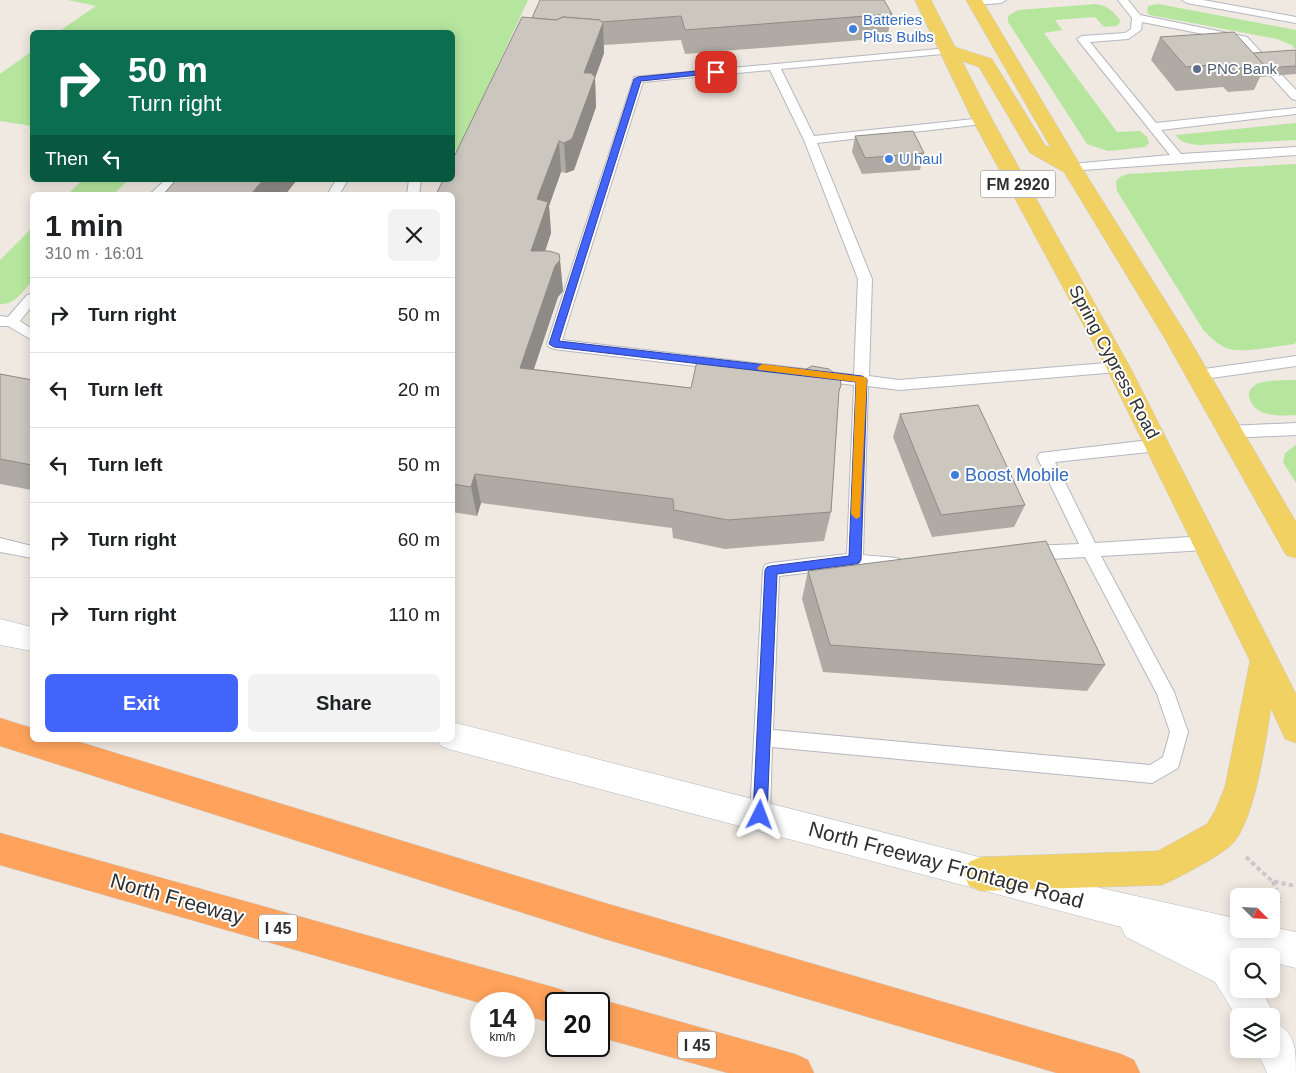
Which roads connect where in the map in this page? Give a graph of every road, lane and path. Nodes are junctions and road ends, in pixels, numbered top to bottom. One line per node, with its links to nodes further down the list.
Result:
1 (923, 0): 9 (main road, Spring Cypress Road / FM 2920)
2 (1001, 0): 5 (lane)
3 (1124, 0): 7 (lane)
4 (1187, 0): 6 (lane)
5 (972, 1): 18 (main road, FM 2920)
6 (1219, 3): 8 (lane)
7 (1137, 18): 11 (lane); 14 (lane)
8 (1296, 20)
9 (949, 51): 10 (lane); 13 (main road, Spring Cypress Road / FM 2920); 18 (main road)
10 (774, 66): 15 (lane); 27 (lane)
11 (1296, 97)
12 (1296, 111): 14 (lane)
13 (983, 121): 15 (lane); 25 (main road, Spring Cypress Road / FM 2920)
14 (1153, 127): 17 (lane)
15 (810, 140): 27 (lane)
16 (1296, 151): 17 (lane)
17 (1178, 158): 18 (lane)
18 (1072, 168): 26 (main road, FM 2920)
19 (170, 182): 20 (lane)
20 (159, 192)
21 (30, 300): 22 (lane)
22 (5, 322): 23 (lane)
23 (30, 334)
24 (1296, 361): 26 (lane)
25 (1118, 367): 27 (lane); 30 (main road, Spring Cypress Road / FM 2920)
26 (1197, 375): 29 (main road, FM 2920)
27 (862, 379): 37 (lane)
28 (1296, 429): 29 (lane)
29 (1229, 432): 33 (main road, FM 2920)
30 (1158, 445): 31 (main road, Spring Cypress Road / FM 2920); 34 (lane)
31 (1206, 543): 34 (lane); 41 (main road, Spring Cypress Road / FM 2920)
32 (0, 544): 35 (lane)
33 (1296, 547)
34 (1089, 548): 36 (lane); 45 (lane)
35 (30, 552)
36 (1011, 555)
37 (855, 560): 38 (lane); 45 (lane)
38 (914, 563)
39 (0, 632): 40 (main road)
40 (30, 639)
41 (1265, 660): 42 (main road, Spring Cypress Road / FM 2920); 51 (main road)
42 (1296, 729)
43 (0, 732): 46 (highway)
44 (455, 737): 48 (main road, North Freeway Frontage Road)
45 (764, 738): 48 (lane)
46 (30, 741)
47 (32, 742): 62 (highway)
48 (760, 815): 51 (main road, North Freeway Frontage Road)
49 (0, 849): 58 (highway, North Freeway / I 45)
50 (1240, 851): 52 (path)
51 (981, 874): 55 (main road, North Freeway Frontage Road)
52 (1272, 881): 53 (path); 54 (path)
53 (1295, 886)
54 (1275, 888)
55 (1096, 904): 56 (main road, North Freeway Frontage Road); 57 (main road)
56 (1296, 950)
57 (1230, 972)
58 (545, 1003)
59 (610, 1021): 61 (highway, I 45)
60 (1280, 1054): 63 (main road)
61 (795, 1073)
62 (1120, 1073)
63 (1286, 1073)

